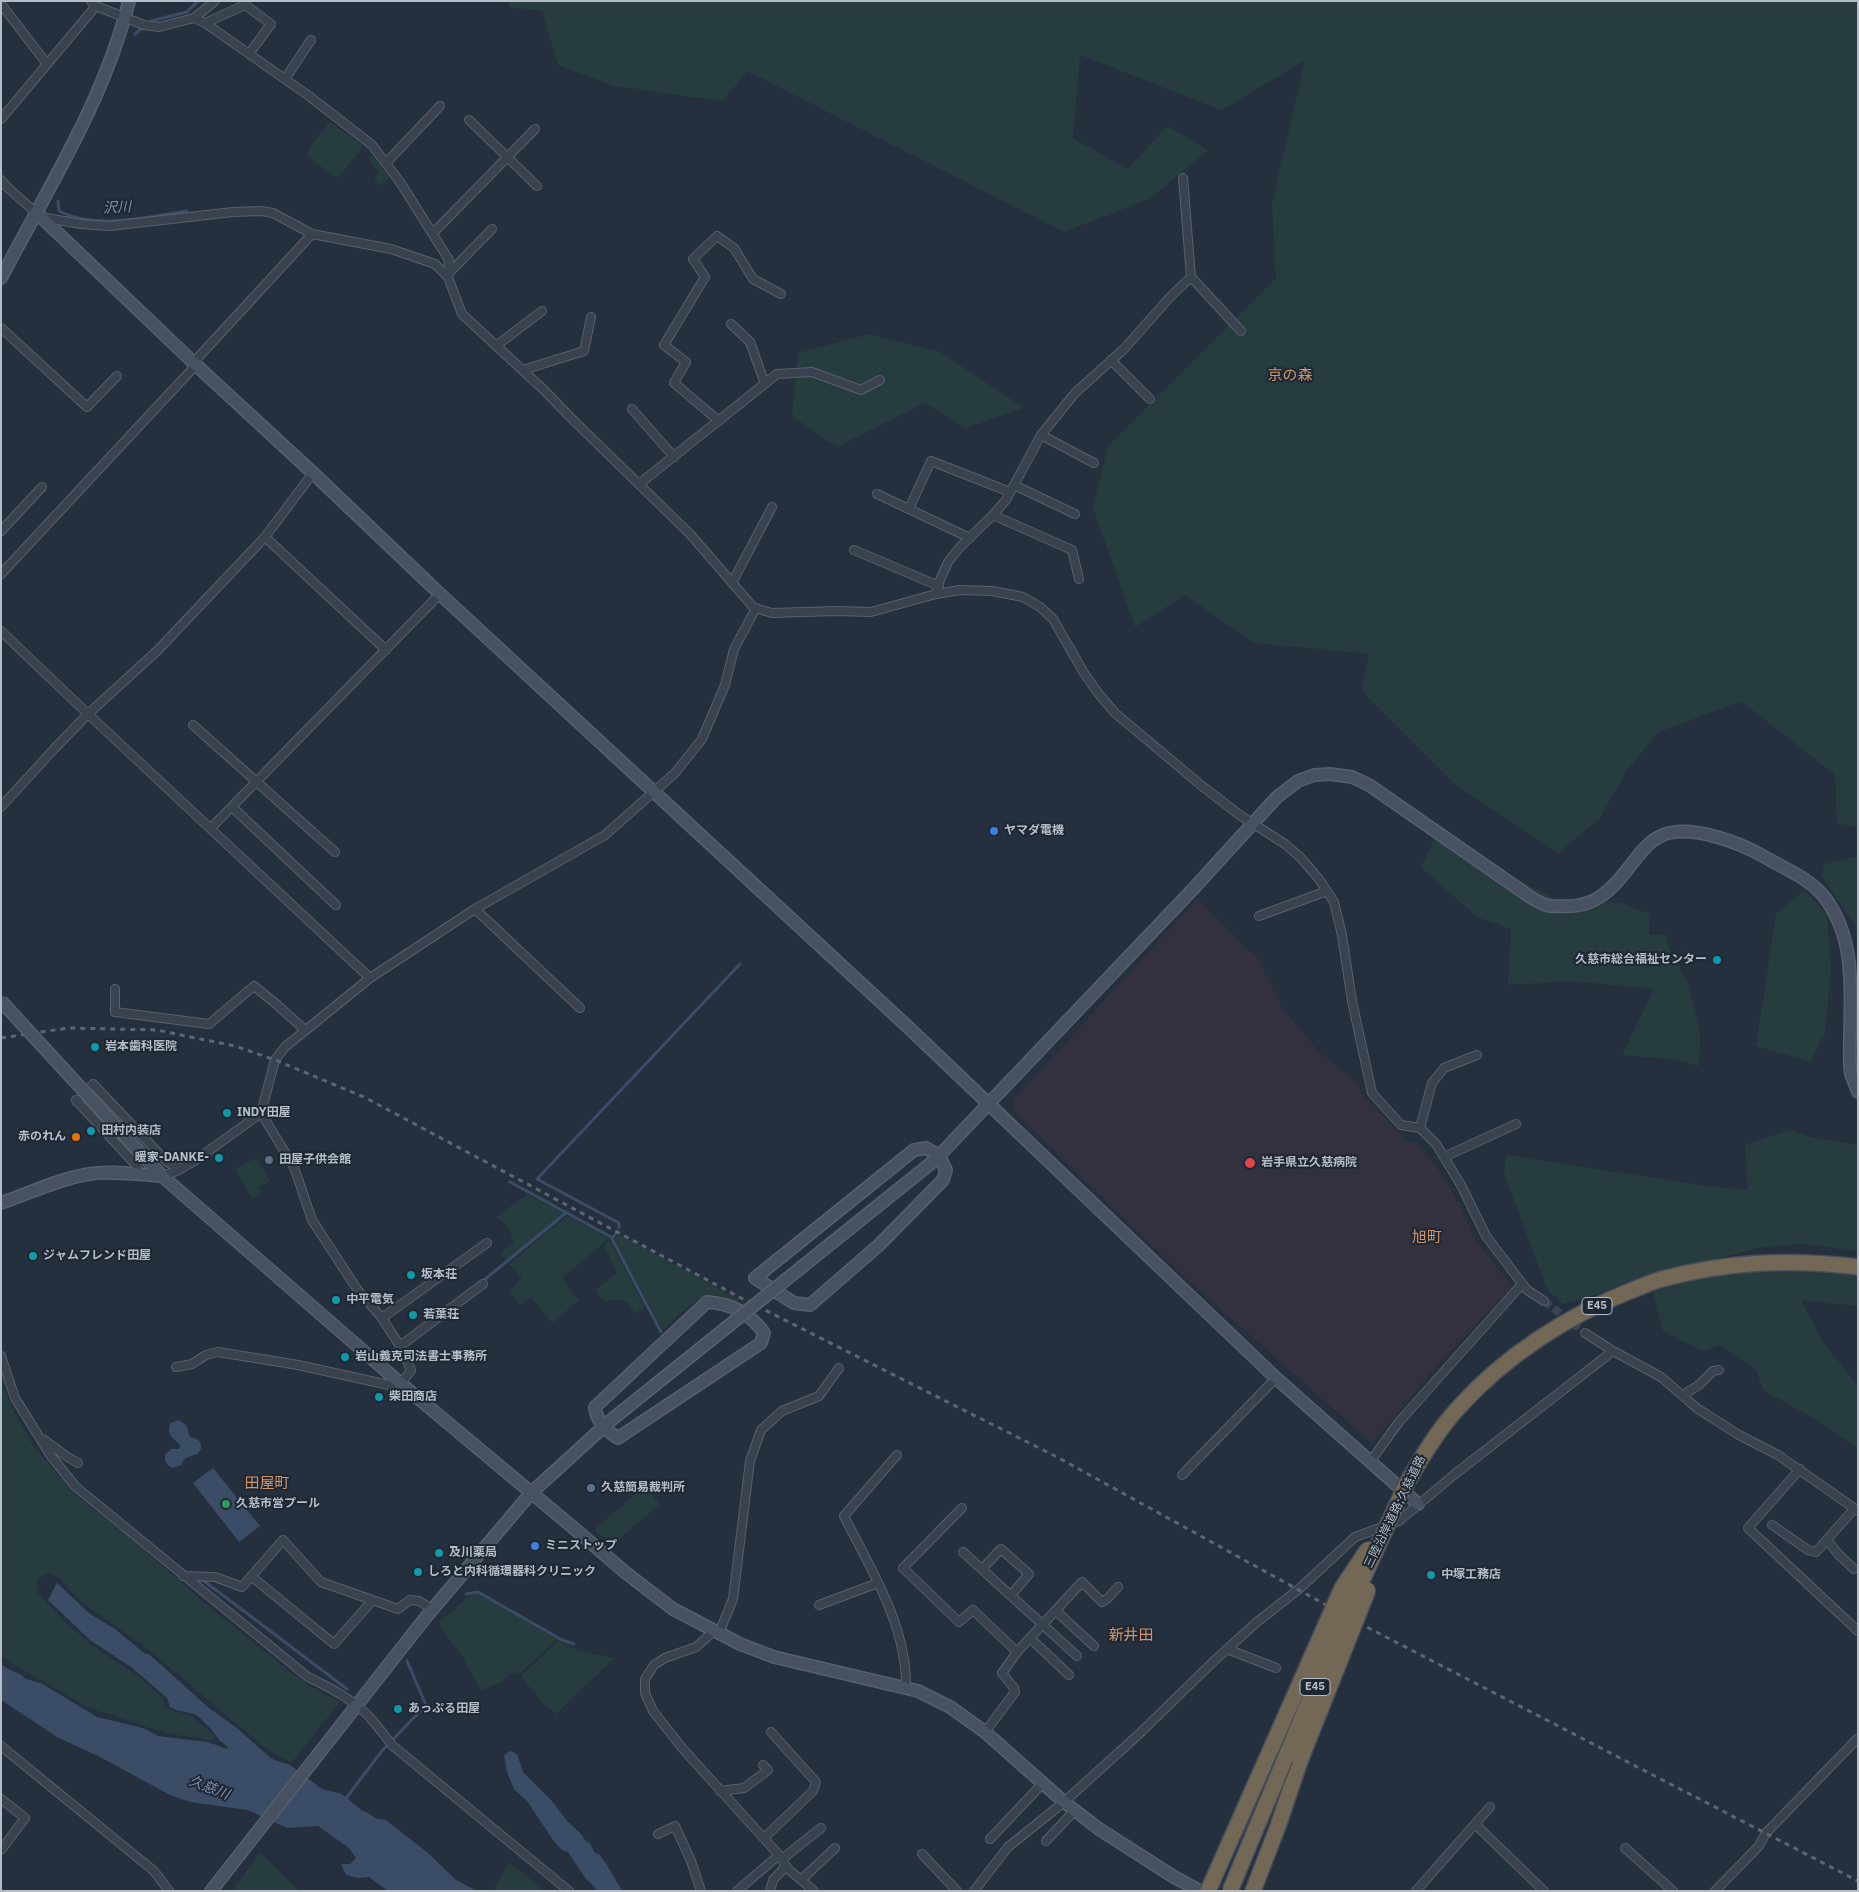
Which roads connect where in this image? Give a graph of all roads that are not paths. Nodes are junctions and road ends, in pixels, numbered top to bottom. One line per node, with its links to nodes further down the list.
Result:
1 (129, 1): 5 (street)
2 (215, 1): 6 (street)
3 (1, 4): 10 (street)
4 (94, 4): 5 (street); 10 (street)
5 (125, 17): 6 (street); 21 (street)
6 (194, 18): 7 (street)
7 (204, 23): 9 (street); 9 (street)
8 (311, 40): 11 (street)
9 (249, 54): 11 (street)
10 (48, 64): 13 (street)
11 (285, 79): 17 (street)
12 (440, 106): 17 (street)
13 (1, 119)
14 (469, 120): 16 (street)
15 (534, 129): 16 (street)
16 (506, 158): 20 (street); 23 (street)
17 (386, 163): 23 (street)
18 (1183, 178): 26 (street)
19 (1, 180): 21 (street)
20 (537, 186)
21 (38, 215): 24 (street); 27 (street); 36 (street)
22 (492, 229): 25 (street)
23 (433, 233): 25 (street)
24 (312, 234): 25 (street); 36 (street)
25 (448, 276): 34 (street)
26 (1190, 277): 33 (street); 35 (street)
27 (1, 278)
28 (781, 294): 43 (street)
29 (542, 311): 34 (street)
30 (591, 317): 37 (street)
31 (731, 324): 40 (street)
32 (1, 328): 38 (street)
33 (1241, 331)
34 (496, 346): 37 (street)
35 (1112, 360): 41 (street); 44 (street)
36 (194, 364): 47 (street); 60 (street)
37 (523, 370): 48 (street)
38 (117, 376)
39 (880, 380): 40 (street)
40 (765, 384): 43 (street)
41 (1150, 399)
42 (632, 410): 45 (street)
43 (719, 421): 45 (street)
44 (1041, 435): 46 (street); 50 (street)
45 (674, 457): 48 (street)
46 (1094, 463)
47 (313, 473): 57 (street); 64 (street)
48 (639, 484): 62 (street)
49 (42, 487): 56 (street)
50 (1012, 488): 53 (street); 54 (street); 55 (street)
51 (877, 494): 53 (street)
52 (772, 507): 62 (street)
53 (909, 509): 58 (street)
54 (1075, 514)
55 (993, 515): 58 (street); 61 (street)
56 (1, 530)
57 (265, 537): 67 (street); 68 (street)
58 (970, 538): 63 (street)
59 (854, 550): 63 (street)
60 (1, 574)
61 (1079, 579)
62 (732, 583): 65 (street)
63 (938, 590): 65 (street); 74 (street)
64 (440, 594): 67 (street); 71 (street)
65 (756, 608): 71 (street)
66 (1, 631): 68 (street)
67 (386, 650): 70 (street)
68 (88, 714): 72 (street); 75 (street)
69 (193, 725): 70 (street)
70 (256, 783): 73 (street); 76 (street)
71 (652, 792): 79 (street); 88 (street)
72 (1, 807)
73 (232, 807): 75 (street); 78 (street)
74 (1253, 823): 77 (street); 87 (street); 88 (street)
75 (211, 828): 81 (street)
76 (335, 852)
77 (1327, 891): 80 (street); 91 (street)
78 (336, 905)
79 (475, 909): 81 (street); 84 (street)
80 (1259, 916)
81 (370, 978): 85 (street)
82 (115, 989): 85 (street)
83 (1, 1001): 96 (street, bridge)
84 (580, 1008)
85 (304, 1030): 89 (street)
86 (1477, 1055): 91 (street)
87 (1858, 1092)
88 (988, 1104): 93 (street); 111 (street)
89 (261, 1113): 94 (street); 103 (street)
90 (1516, 1124): 92 (street)
91 (1420, 1128): 92 (street)
92 (1444, 1157): 101 (street)
93 (937, 1158): 93 (street); 114 (street, bridge)
94 (181, 1169): 95 (street); 96 (street)
95 (140, 1175): 96 (street); 97 (street)
96 (162, 1176): 112 (street)
97 (1, 1203)
98 (487, 1242): 103 (street)
99 (1858, 1267): 121 (highway, 三陸沿岸道路;久慈道路 / E45)
100 (484, 1284): 105 (street)
101 (1522, 1284): 102 (street); 118 (street)
102 (1544, 1301)
103 (382, 1318): 105 (street)
104 (1585, 1333): 106 (street)
105 (400, 1346): 112 (street)
106 (1613, 1351): 113 (street); 123 (street)
107 (1, 1356): 115 (street)
108 (176, 1367): 112 (street)
109 (839, 1368): 142 (street)
110 (1719, 1370): 113 (street)
111 (1276, 1378): 118 (street); 120 (street)
112 (400, 1383): 122 (street)
113 (1682, 1395): 119 (street)
114 (607, 1424): 114 (street); 122 (street)
115 (37, 1434): 117 (street); 131 (street)
116 (897, 1455): 133 (street)
117 (78, 1462)
118 (1370, 1462): 123 (street)
119 (1800, 1469): 125 (street); 141 (street)
120 (1182, 1475)
121 (1406, 1485): 185 (highway, E45, bridge); 186 (highway, 三陸沿岸道路;久慈道路 / E45, bridge); 187 (highway, E45, bridge)
122 (531, 1493): 138 (street); 142 (street)
123 (1418, 1504): 145 (street)
124 (962, 1508): 146 (street)
125 (1856, 1510): 127 (street)
126 (1772, 1524): 127 (street)
127 (1827, 1540): 130 (street)
128 (963, 1552): 129 (street)
129 (982, 1569): 135 (street); 135 (street)
130 (1854, 1569)
131 (183, 1576): 132 (street); 151 (street)
132 (251, 1576): 136 (street); 136 (street)
133 (878, 1583): 137 (street); 150 (street)
134 (1118, 1587): 139 (street)
135 (1011, 1595): 140 (street)
136 (372, 1601): 138 (street)
137 (819, 1605)
138 (432, 1609): 151 (street)
139 (1056, 1611): 140 (street); 144 (street)
140 (1043, 1624): 143 (street); 147 (street)
141 (1858, 1631)
142 (716, 1632): 150 (street); 158 (street)
143 (1030, 1638): 146 (street); 149 (street)
144 (1094, 1646)
145 (1228, 1649): 148 (street); 160 (street)
146 (1017, 1652): 153 (street)
147 (1077, 1656)
148 (1276, 1668)
149 (1069, 1675)
150 (906, 1688): 153 (street)
151 (355, 1705): 176 (street); 177 (street)
152 (771, 1732): 166 (street)
153 (985, 1732): 157 (street)
154 (1858, 1738): 191 (street)
155 (1, 1746): 175 (street)
156 (763, 1764): 158 (street)
157 (1043, 1783): 160 (street); 167 (street)
158 (720, 1791): 166 (street)
159 (1, 1799): 171 (street)
160 (1064, 1802): 162 (street); 183 (street)
161 (1490, 1807): 163 (street)
162 (1075, 1810): 168 (street); 184 (street)
163 (1475, 1824): 188 (street); 189 (street)
164 (821, 1828): 173 (street)
165 (658, 1834): 178 (street)
166 (764, 1838): 173 (street)
167 (990, 1839)
168 (1046, 1841)
169 (836, 1848): 174 (street)
170 (1625, 1848): 190 (street)
171 (1, 1850)
172 (922, 1854): 182 (street)
173 (782, 1860): 174 (street); 179 (street); 180 (street)
174 (801, 1880): 181 (street)
175 (169, 1891)
176 (211, 1891)
177 (569, 1891)
178 (701, 1891)
179 (737, 1891)
180 (770, 1891)
181 (814, 1891)
182 (957, 1891)
183 (974, 1891)
184 (1200, 1891)
185 (1208, 1891)
186 (1230, 1891)
187 (1253, 1891)
188 (1416, 1891)
189 (1544, 1891)
190 (1673, 1891)
191 (1715, 1891)

